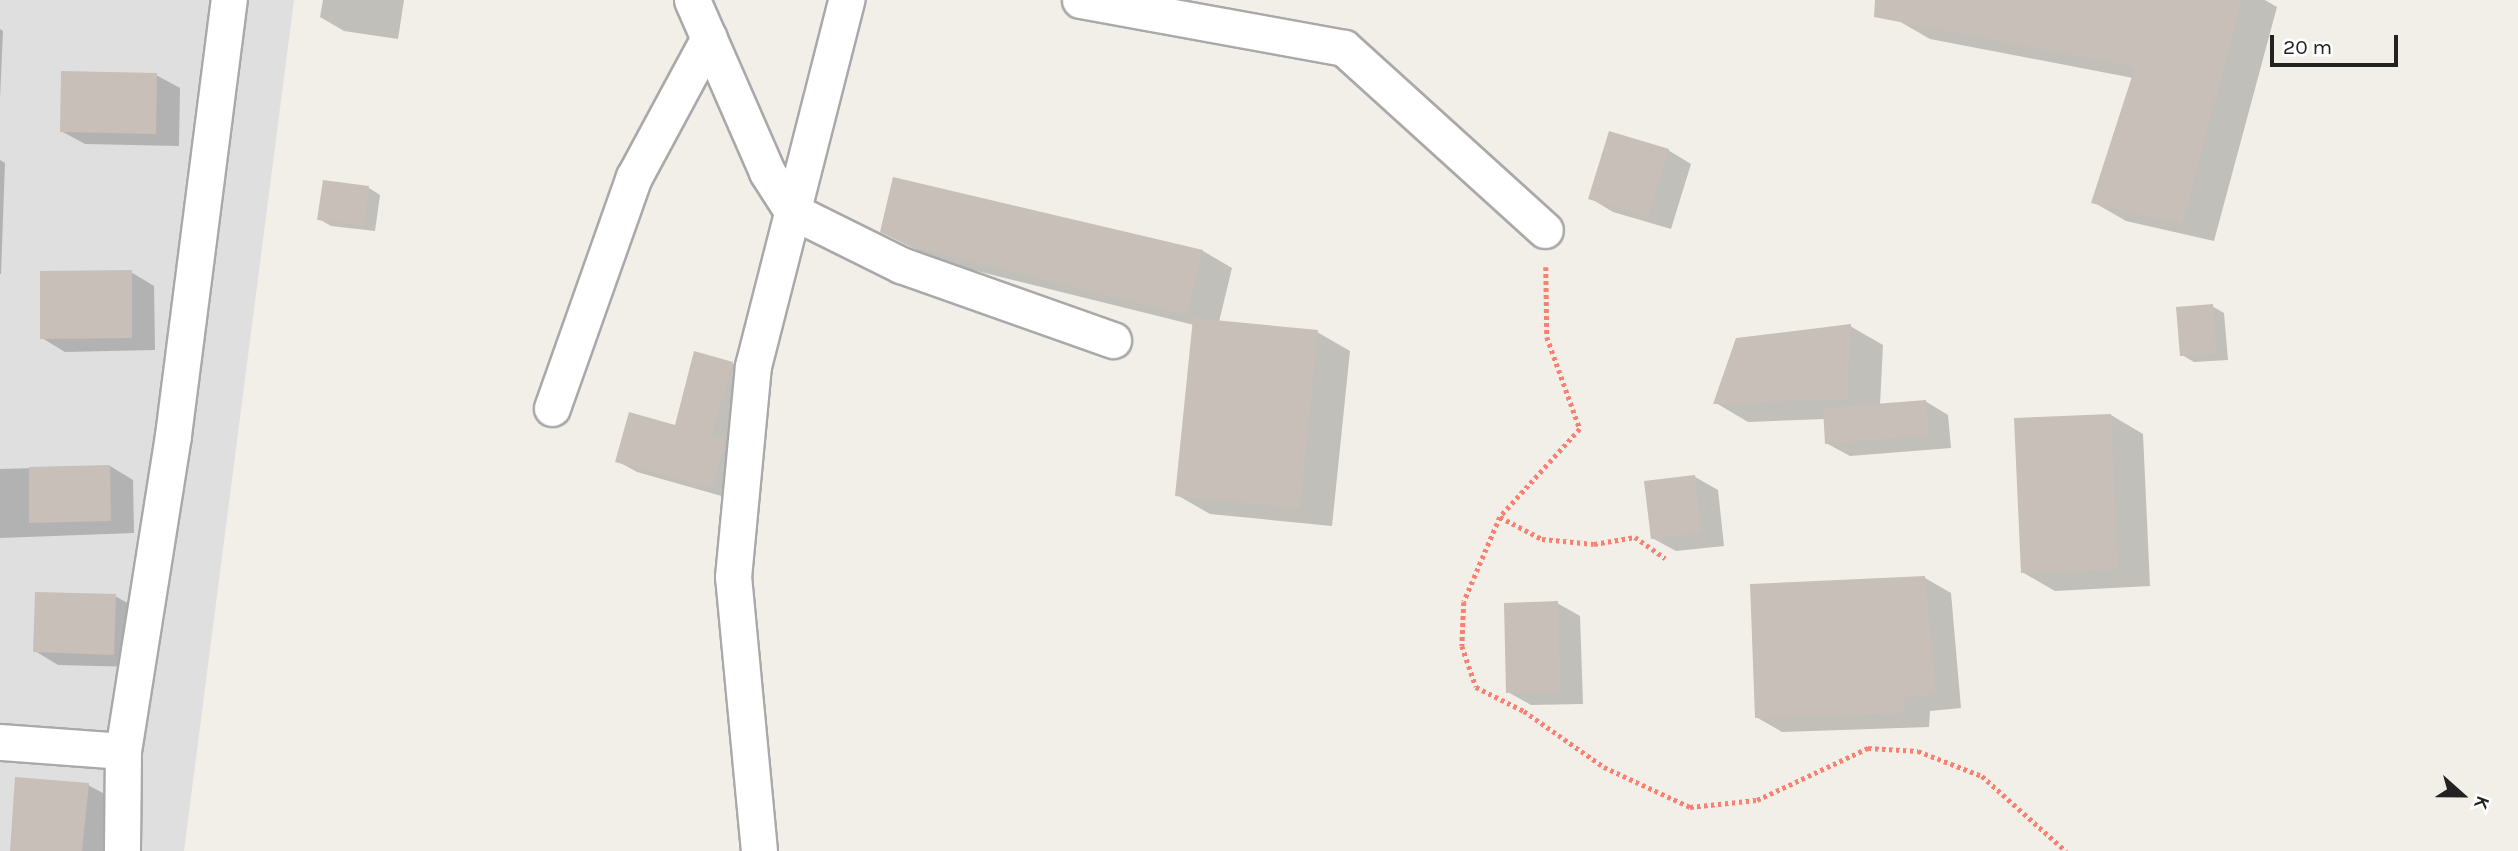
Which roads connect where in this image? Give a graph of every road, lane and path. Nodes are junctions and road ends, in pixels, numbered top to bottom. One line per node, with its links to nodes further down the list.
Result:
1 (229, 0): 13 (street)
2 (692, 0): 5 (street)
3 (846, 0): 6 (street)
4 (1080, 0): 7 (street)
5 (709, 38): 6 (street); 9 (street)
6 (792, 211): 8 (street); 15 (street)
7 (1545, 230): 10 (path)
8 (1113, 340)
9 (552, 408)
10 (1500, 517): 11 (path); 16 (path)
11 (1665, 558)
12 (0, 742): 13 (street)
13 (123, 751): 14 (street)
14 (122, 851)
15 (759, 851)
16 (2066, 851)

